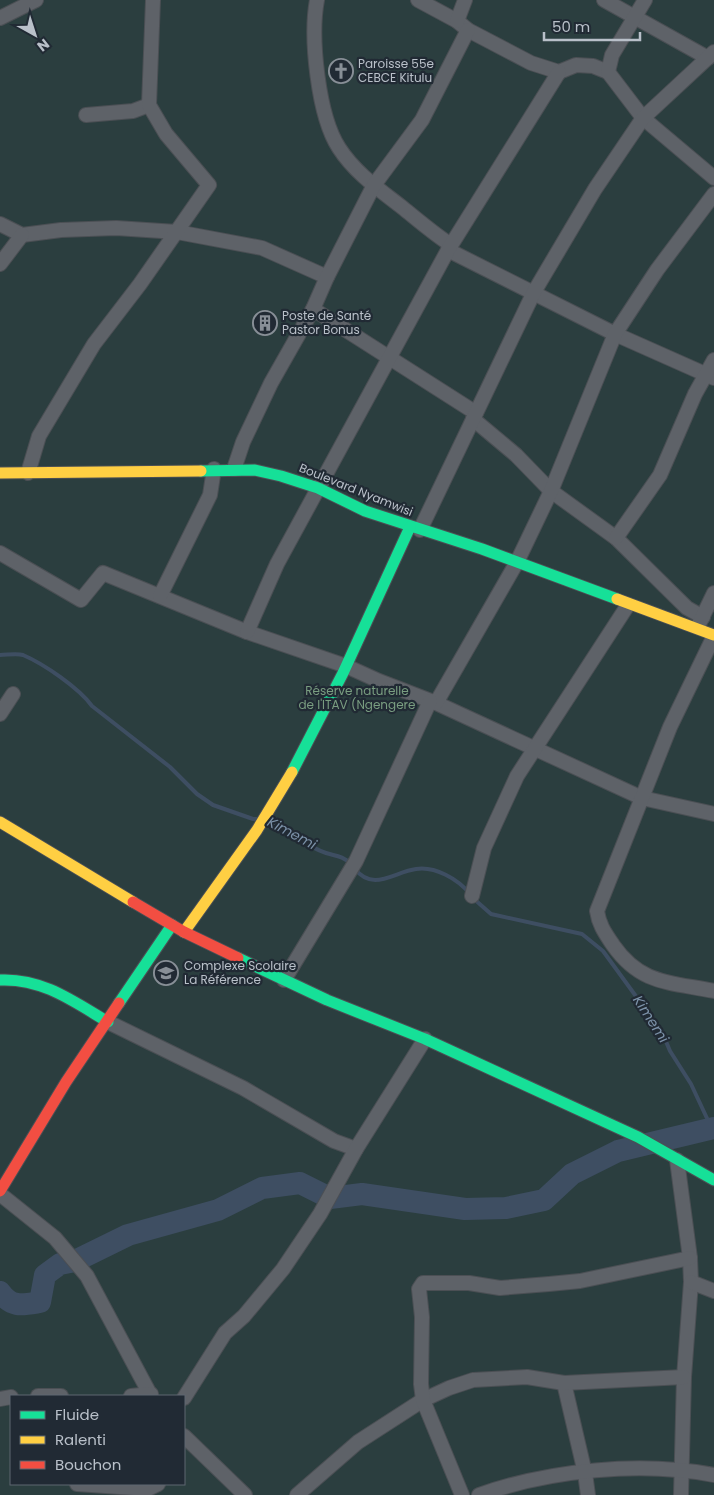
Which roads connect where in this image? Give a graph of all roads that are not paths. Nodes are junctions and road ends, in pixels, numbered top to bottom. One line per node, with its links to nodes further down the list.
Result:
1 (36, 0): 8 (street)
2 (153, 0): 15 (street)
3 (317, 0): 19 (street)
4 (418, 0): 11 (street)
5 (465, 0): 11 (street)
6 (604, 0): 9 (street)
7 (645, 0): 9 (street)
8 (15, 5): 10 (street)
9 (635, 16): 12 (street); 14 (street)
10 (0, 18)
11 (462, 26): 13 (street); 19 (street)
12 (711, 55): 17 (street)
13 (559, 72): 14 (street); 24 (street)
14 (608, 72): 17 (street)
15 (149, 105): 16 (street); 22 (street)
16 (86, 115)
17 (643, 118): 18 (street); 27 (street)
18 (714, 178)
19 (374, 184): 24 (street); 26 (street)
20 (714, 194): 29 (street)
21 (0, 224): 23 (street)
22 (177, 232): 23 (street); 26 (street); 37 (street)
23 (22, 235): 25 (street)
24 (450, 247): 27 (street); 30 (street)
25 (0, 264)
26 (327, 277): 28 (street)
27 (534, 292): 29 (street); 33 (street)
28 (313, 308): 30 (street); 35 (street)
29 (615, 334): 32 (street); 39 (street)
30 (390, 359): 33 (street); 38 (street)
31 (714, 360): 32 (street)
32 (709, 376): 41 (street)
33 (475, 416): 39 (street); 40 (street)
34 (214, 469): 35 (street, Boulevard Nyamwisi); 37 (street, Boulevard Nyamwisi); 45 (street)
35 (234, 469): 38 (street, Boulevard Nyamwisi)
36 (0, 473): 37 (street, Boulevard Nyamwisi)
37 (28, 473)
38 (318, 488): 40 (street, Boulevard Nyamwisi); 48 (street)
39 (552, 491): 41 (street); 43 (street)
40 (415, 529): 43 (street, Boulevard Nyamwisi); 50 (street)
41 (616, 538): 47 (street)
42 (0, 554): 45 (street)
43 (517, 562): 46 (street, Boulevard Nyamwisi); 52 (street)
44 (714, 593): 47 (street)
45 (160, 596): 48 (street)
46 (628, 605): 47 (street, Boulevard Nyamwisi); 54 (street)
47 (700, 623): 49 (street, Boulevard Nyamwisi)
48 (247, 632): 50 (street)
49 (714, 636): 55 (street)
50 (346, 666): 52 (street); 60 (street)
51 (13, 694): 53 (street)
52 (433, 702): 54 (street); 62 (street)
53 (0, 714)
54 (534, 748): 55 (street); 58 (street)
55 (642, 798): 56 (street); 63 (street)
56 (714, 814)
57 (0, 822): 59 (street)
58 (472, 896)
59 (172, 925): 60 (street); 64 (street)
60 (184, 932): 62 (street)
61 (0, 980): 64 (street)
62 (284, 980): 65 (street)
63 (714, 991)
64 (108, 1022): 66 (street); 69 (street)
65 (425, 1039): 66 (street); 67 (street)
66 (356, 1148): 76 (street)
67 (677, 1160): 68 (street); 70 (street)
68 (714, 1180)
69 (0, 1192): 75 (street)
70 (690, 1258): 71 (street); 77 (street)
71 (691, 1282): 72 (street); 73 (street)
72 (714, 1292)
73 (684, 1377): 74 (street); 79 (street)
74 (564, 1383): 77 (street); 80 (street)
75 (151, 1395)
76 (185, 1396)
77 (423, 1400): 85 (street); 86 (street)
78 (185, 1437): 84 (street)
79 (682, 1469): 80 (street); 81 (street); 89 (street)
80 (586, 1473): 87 (street); 88 (street)
81 (714, 1475)
82 (90, 1485): 83 (street)
83 (157, 1488)
84 (244, 1495)
85 (297, 1495)
86 (462, 1495)
87 (479, 1495)
88 (588, 1495)
89 (681, 1495)

